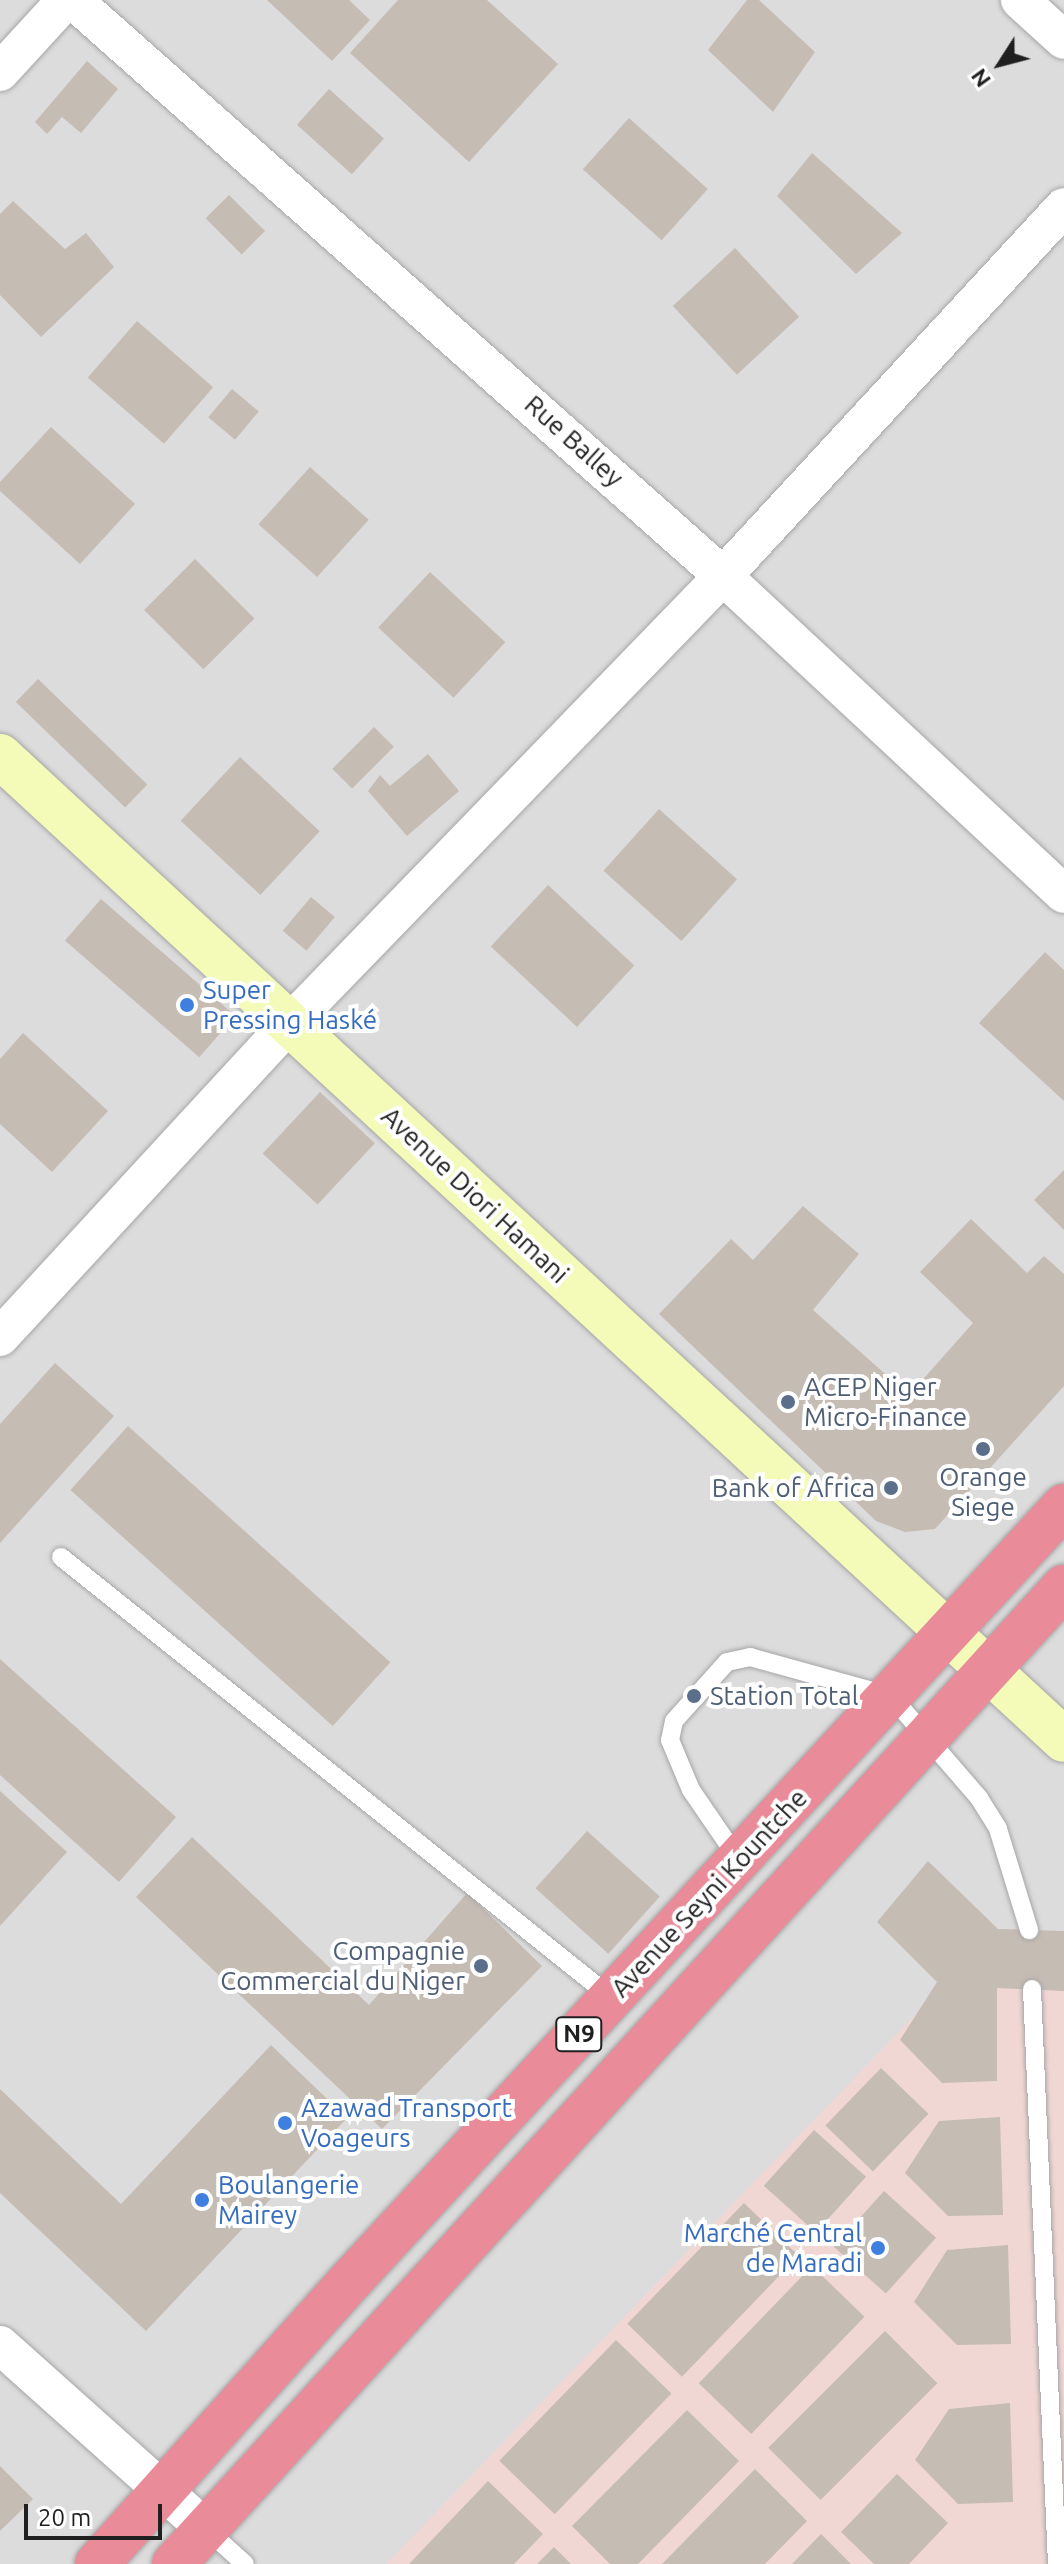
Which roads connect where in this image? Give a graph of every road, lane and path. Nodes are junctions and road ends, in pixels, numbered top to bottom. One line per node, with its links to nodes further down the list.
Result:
1 (66, 0): 5 (street)
2 (73, 0): 7 (street, Rue Balley)
3 (1020, 0): 4 (street)
4 (1064, 40)
5 (0, 72)
6 (1064, 207): 7 (street)
7 (723, 576): 9 (street, Rue Balley); 10 (street)
8 (0, 756): 10 (main road, Avenue Diori Hamani)
9 (1064, 894)
10 (290, 1023): 11 (street); 15 (main road, Avenue Diori Hamani)
11 (0, 1337)
12 (1064, 1506): 15 (highway, Avenue Seyni Kountche / N9)
13 (61, 1557): 23 (lane)
14 (1064, 1587): 16 (highway, N9)
15 (948, 1635): 16 (main road, Avenue Diori Hamani); 17 (highway, Avenue Seyni Kountche / N9)
16 (988, 1671): 18 (highway, N9); 19 (main road, Avenue Diori Hamani)
17 (891, 1696): 18 (lane); 20 (highway, Avenue Seyni Kountche / N9); 20 (lane)
18 (931, 1738): 21 (lane); 26 (highway, N9)
19 (1064, 1740)
20 (739, 1860): 23 (highway, Avenue Seyni Kountche / N9)
21 (1029, 1930)
22 (1032, 1989): 30 (lane)
23 (612, 1998): 25 (highway, Avenue Seyni Kountche / N9)
24 (0, 2345): 25 (street)
25 (164, 2493): 26 (street); 27 (highway, Avenue Seyni Kountche / N9)
26 (206, 2529): 28 (highway, N9); 29 (lane)
27 (97, 2564)
28 (174, 2564)
29 (245, 2564)
30 (1057, 2564)

